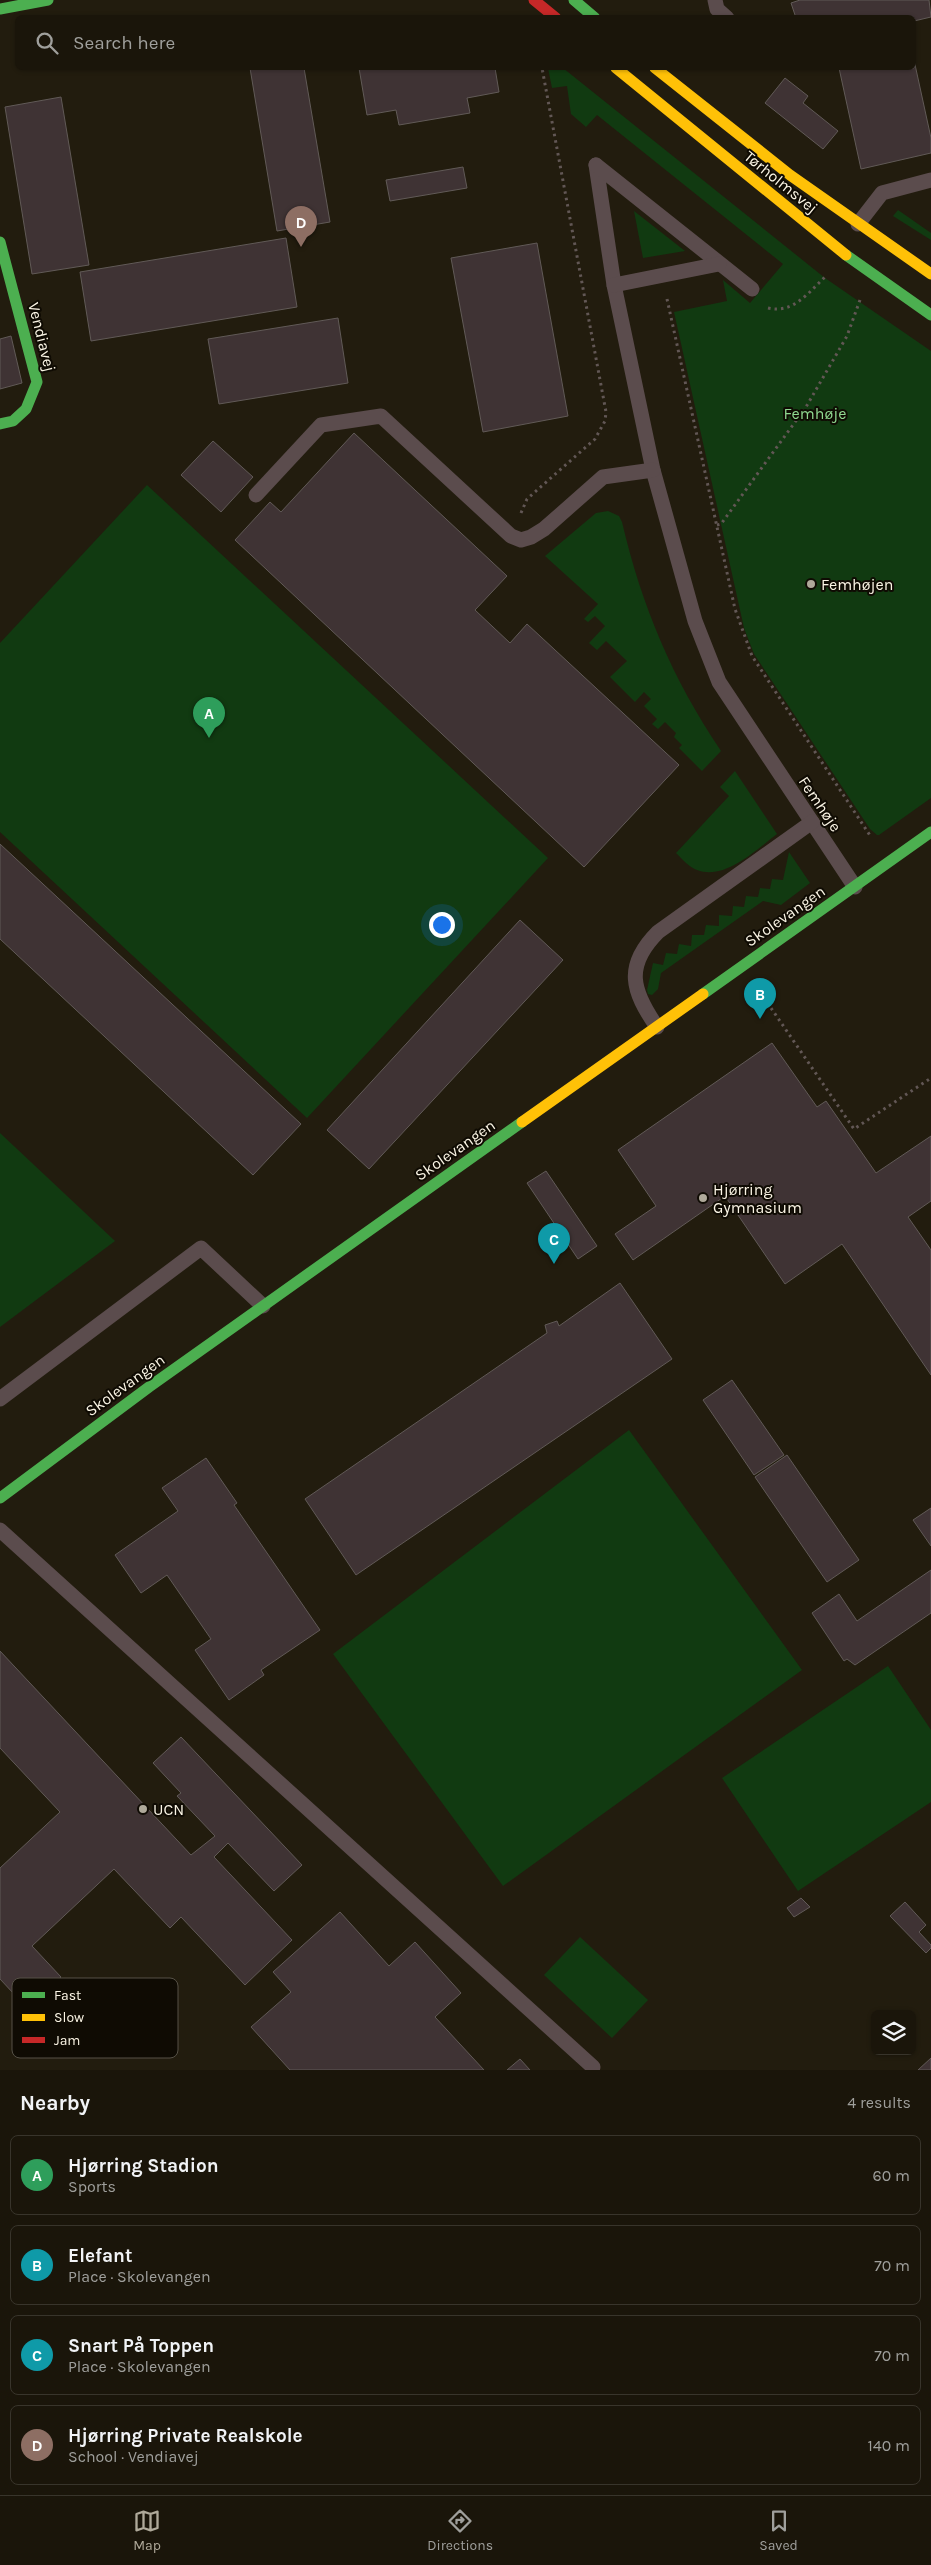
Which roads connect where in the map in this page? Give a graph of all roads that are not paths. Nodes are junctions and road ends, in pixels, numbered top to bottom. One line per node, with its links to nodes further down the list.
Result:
1 (48, 0): 5 (street)
2 (534, 0): 6 (street)
3 (574, 0): 7 (street)
4 (715, 0): 8 (lane)
5 (0, 9)
6 (552, 15)
7 (592, 15)
8 (724, 15)
9 (618, 70): 18 (street, Tørholmsvej)
10 (657, 70): 12 (street, Tørholmsvej)
11 (931, 180): 12 (lane)
12 (858, 224): 15 (street, Tørholmsvej)
13 (0, 242): 19 (street, Vendiavej)
14 (718, 264): 16 (lane); 16 (lane, Femhøje); 17 (lane, Femhøje)
15 (931, 274)
16 (614, 285): 20 (lane, Femhøje)
17 (752, 290)
18 (931, 315)
19 (0, 424)
20 (653, 470): 21 (lane); 22 (lane, Femhøje)
21 (256, 495)
22 (812, 822): 24 (lane, Femhøje); 25 (lane)
23 (931, 832): 24 (street, Skolevangen)
24 (855, 887): 25 (street, Skolevangen)
25 (657, 1027): 26 (street, Skolevangen)
26 (263, 1306): 27 (lane); 28 (street, Skolevangen)
27 (0, 1399)
28 (0, 1498)
29 (0, 1530): 30 (lane)
30 (593, 2067)

